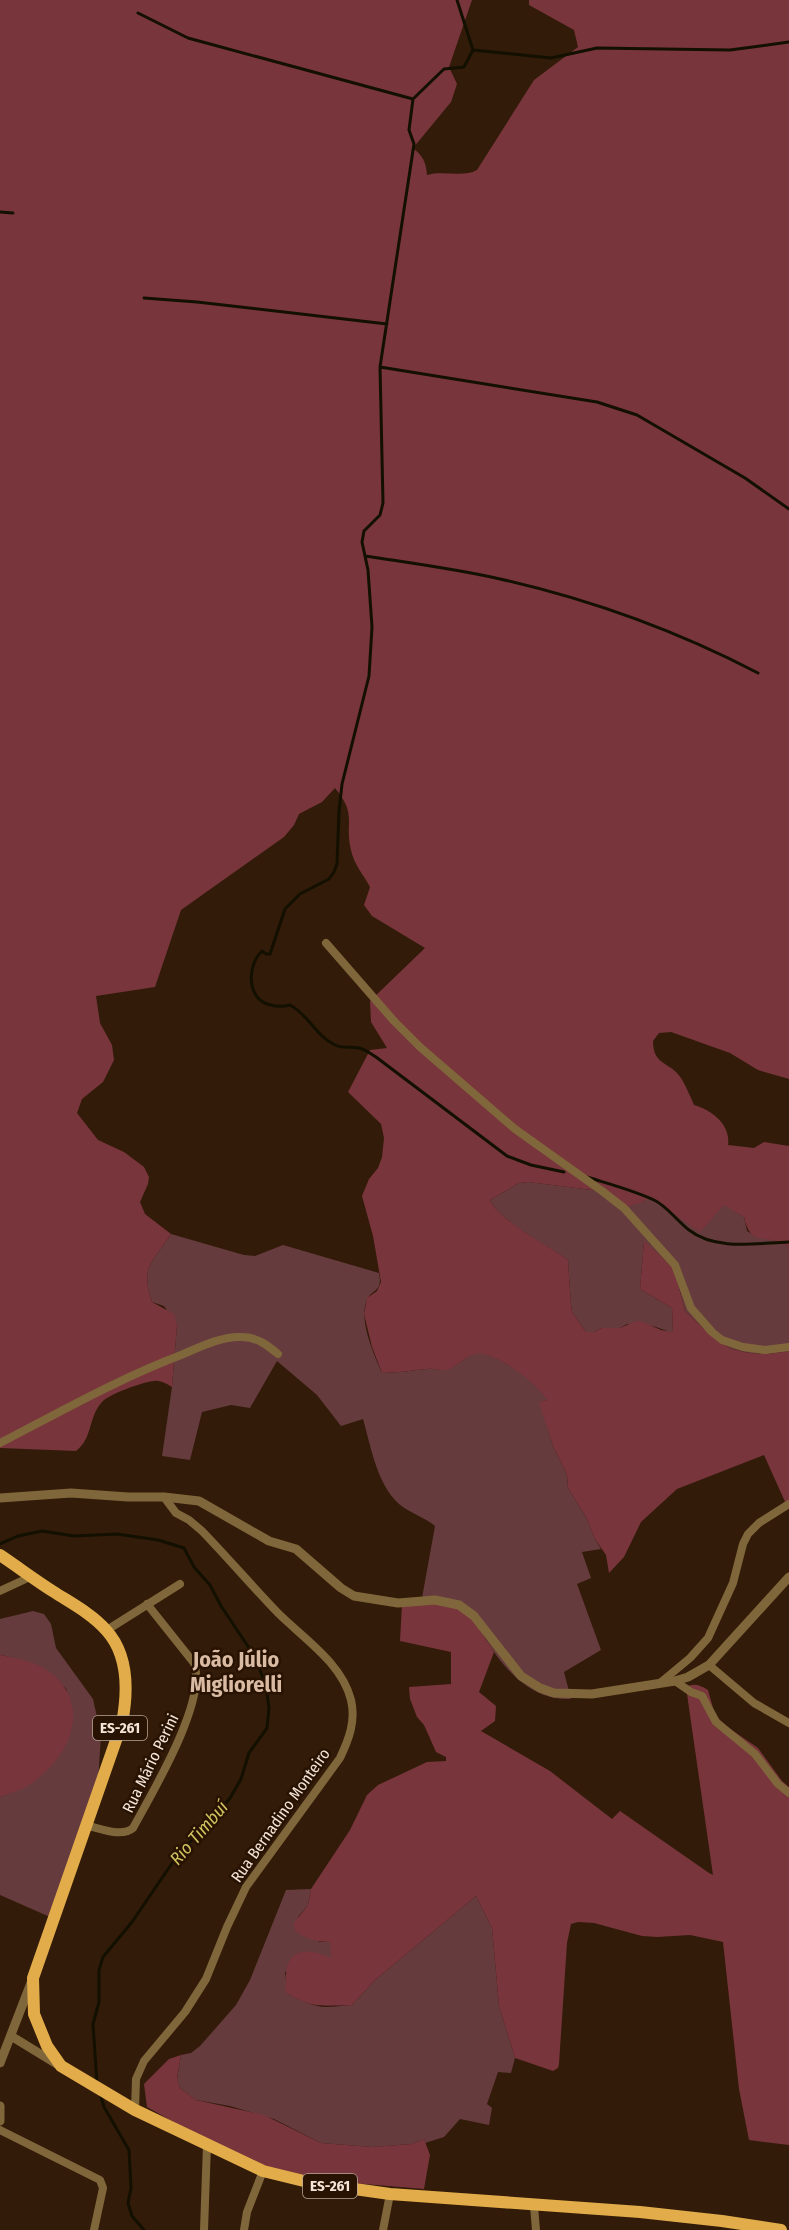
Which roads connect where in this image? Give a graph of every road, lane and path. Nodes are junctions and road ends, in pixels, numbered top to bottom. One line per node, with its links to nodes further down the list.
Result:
1 (326, 943): 2 (street)
2 (789, 1347)
3 (278, 1354): 4 (street)
4 (0, 1443)
5 (164, 1497): 6 (street); 17 (street); 26 (street, Rua Bernadino Monteiro)
6 (0, 1498)
7 (789, 1504): 17 (street)
8 (0, 1555): 9 (main road, ES-261)
9 (30, 1576): 12 (street); 14 (main road, ES-261)
10 (789, 1577): 15 (street)
11 (180, 1584): 13 (street)
12 (0, 1591)
13 (147, 1604): 14 (street); 20 (street, Rua Mário Perini)
14 (107, 1630): 20 (main road, ES-261)
15 (709, 1665): 16 (street); 18 (street)
16 (675, 1681): 17 (street); 19 (street)
17 (658, 1684)
18 (789, 1723)
19 (789, 1793)
20 (85, 1825): 21 (main road, ES-261)
21 (33, 1978): 22 (street); 24 (main road, ES-261)
22 (11, 2036): 23 (street); 24 (street)
23 (0, 2063)
24 (61, 2066): 26 (main road, ES-261)
25 (0, 2106): 27 (street)
26 (135, 2110): 29 (main road, ES-261)
27 (0, 2121)
28 (0, 2130): 33 (street)
29 (207, 2145): 30 (main road, ES-261); 34 (street)
30 (263, 2172): 31 (main road, ES-261); 35 (street)
31 (390, 2194): 32 (main road, ES-261); 36 (street)
32 (534, 2206): 37 (street); 38 (main road, ES-261)
33 (94, 2230)
34 (204, 2230)
35 (244, 2230)
36 (383, 2230)
37 (536, 2230)
38 (781, 2230)

